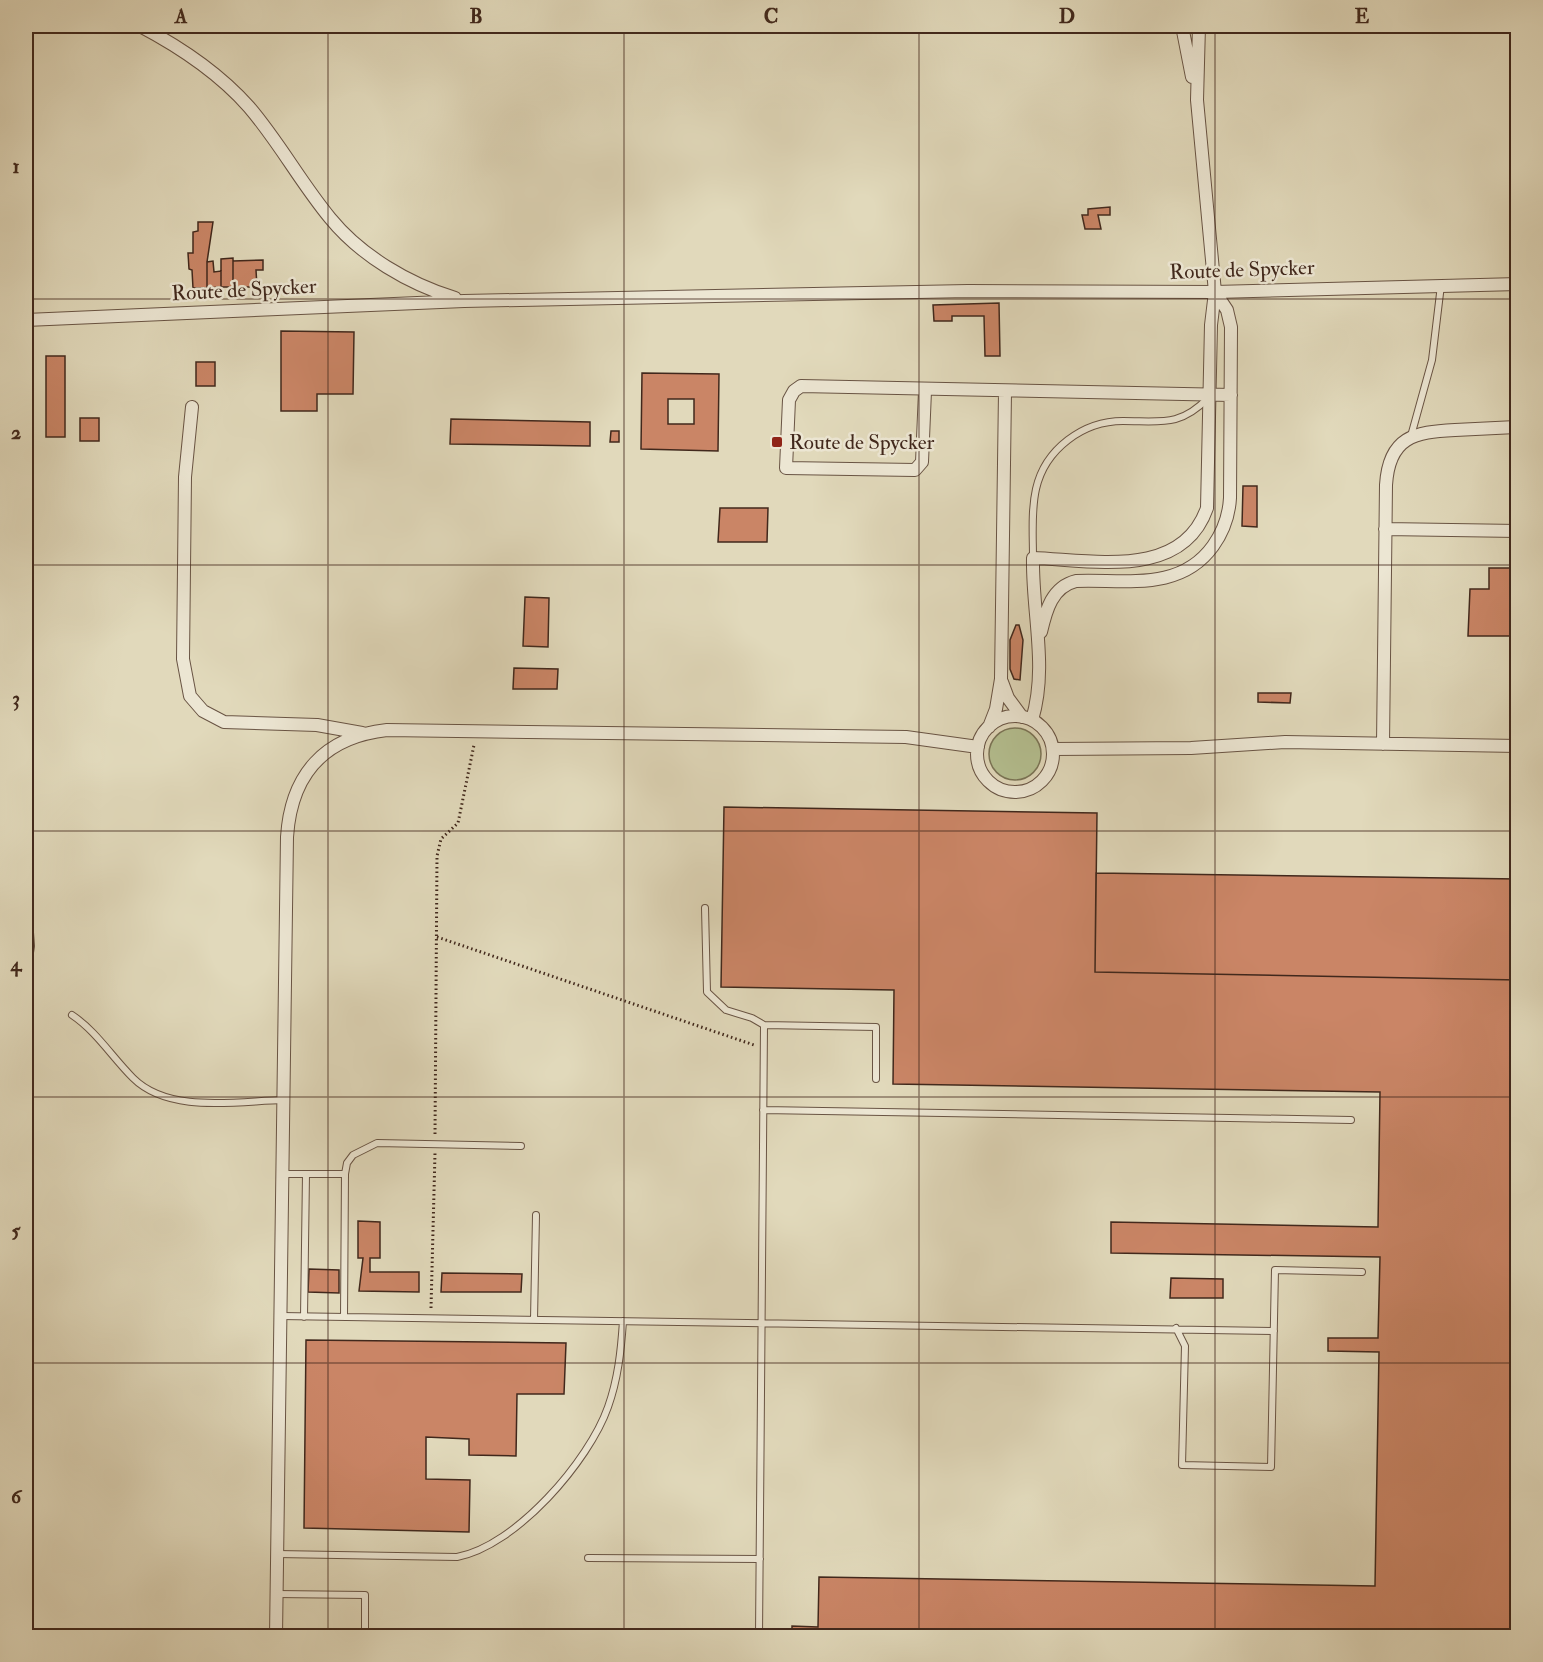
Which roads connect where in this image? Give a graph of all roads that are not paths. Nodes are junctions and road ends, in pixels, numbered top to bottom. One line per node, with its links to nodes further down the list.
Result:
1 (140, 26): 8 (street, Route de Spycker)
2 (1182, 26): 4 (street)
3 (1199, 26): 4 (street)
4 (1197, 100): 7 (street)
5 (1518, 284): 6 (street, Route de Spycker)
6 (1442, 285): 7 (street, Route de Spycker); 16 (lane)
7 (1215, 292): 8 (street, Route de Spycker); 12 (street); 13 (street)
8 (464, 301): 9 (street, Route de Spycker)
9 (26, 320)
10 (925, 391): 10 (street); 11 (street)
11 (1005, 392): 12 (street); 21 (street)
12 (1211, 395): 13 (street); 19 (lane); 19 (street)
13 (1231, 395): 20 (street)
14 (192, 407): 24 (street)
15 (1516, 427): 16 (street)
16 (1411, 436): 17 (street)
17 (1385, 529): 18 (street); 25 (street)
18 (1518, 531)
19 (1033, 558): 20 (street)
20 (1039, 639): 22 (street)
21 (1001, 679): 22 (street); 23 (street)
22 (1027, 718): 23 (street); 28 (street)
23 (989, 727): 27 (street)
24 (364, 734): 27 (street); 35 (street)
25 (1383, 744): 26 (street); 28 (street)
26 (1518, 746)
27 (978, 747): 28 (street)
28 (1053, 749)
29 (705, 908): 33 (lane)
30 (26, 919): 31 (street)
31 (26, 959)
32 (72, 1015): 35 (lane)
33 (764, 1025): 34 (lane); 36 (lane)
34 (876, 1079)
35 (283, 1100): 39 (street)
36 (763, 1110): 37 (lane); 49 (lane)
37 (1351, 1120)
38 (521, 1146): 41 (lane)
39 (282, 1174): 40 (lane); 44 (street)
40 (306, 1174): 41 (lane); 45 (lane)
41 (345, 1174): 46 (lane)
42 (536, 1215): 47 (lane)
43 (1362, 1272): 51 (lane)
44 (280, 1317): 45 (lane); 52 (street)
45 (304, 1317): 46 (lane)
46 (344, 1317): 47 (lane)
47 (534, 1320): 48 (lane)
48 (623, 1321): 49 (lane); 52 (lane)
49 (762, 1323): 50 (lane); 54 (lane)
50 (1176, 1328): 51 (lane); 51 (lane)
51 (1274, 1331)
52 (277, 1554): 55 (street)
53 (588, 1558): 54 (lane)
54 (760, 1559): 57 (lane)
55 (276, 1594): 56 (street); 56 (lane)
56 (276, 1634)
57 (759, 1636)

